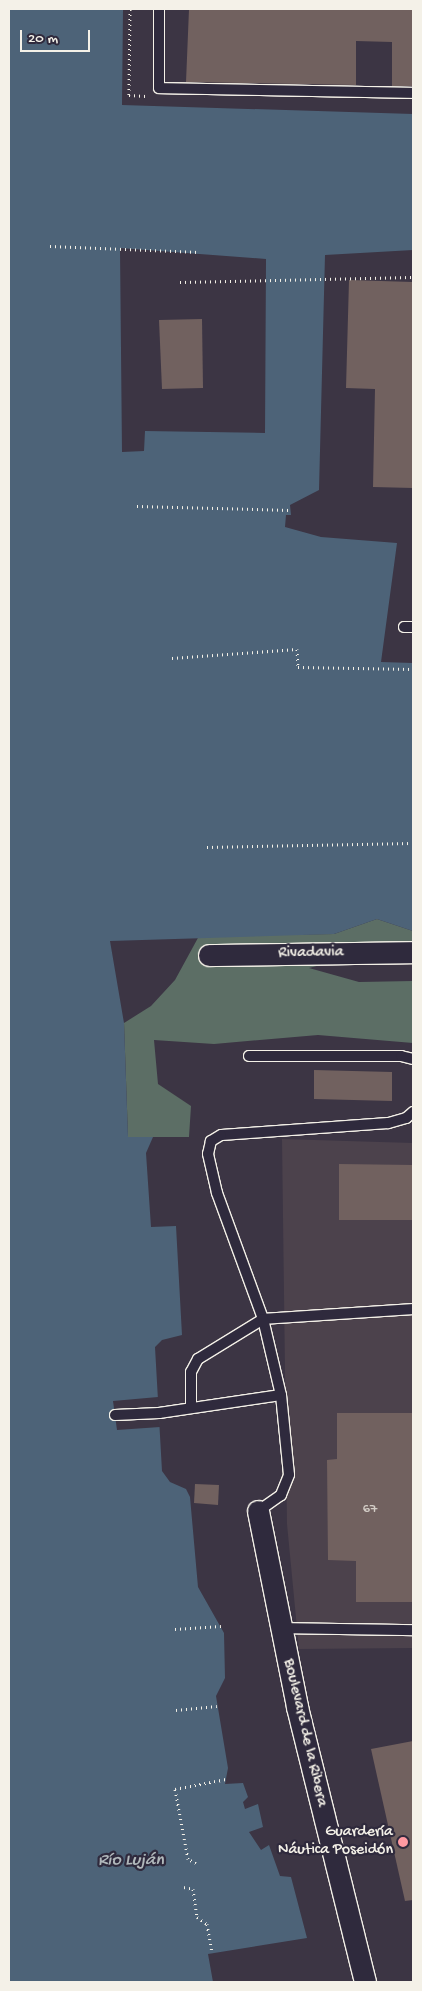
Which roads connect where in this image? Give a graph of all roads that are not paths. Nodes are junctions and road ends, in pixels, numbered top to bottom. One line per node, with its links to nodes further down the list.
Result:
1 (159, 9): 2 (lane)
2 (413, 93)
3 (413, 952): 4 (street, Rivadavia)
4 (209, 955)
5 (249, 1056): 6 (lane)
6 (413, 1059)
7 (413, 1112): 9 (lane)
8 (413, 1309): 9 (lane)
9 (263, 1319): 10 (lane); 11 (lane)
10 (281, 1395): 11 (lane); 13 (lane)
11 (191, 1408): 12 (lane)
12 (115, 1415)
13 (258, 1511): 14 (street, Boulevard de la Ribera)
14 (281, 1628): 15 (lane); 16 (street, Boulevard de la Ribera)
15 (413, 1630)
16 (365, 1982)

